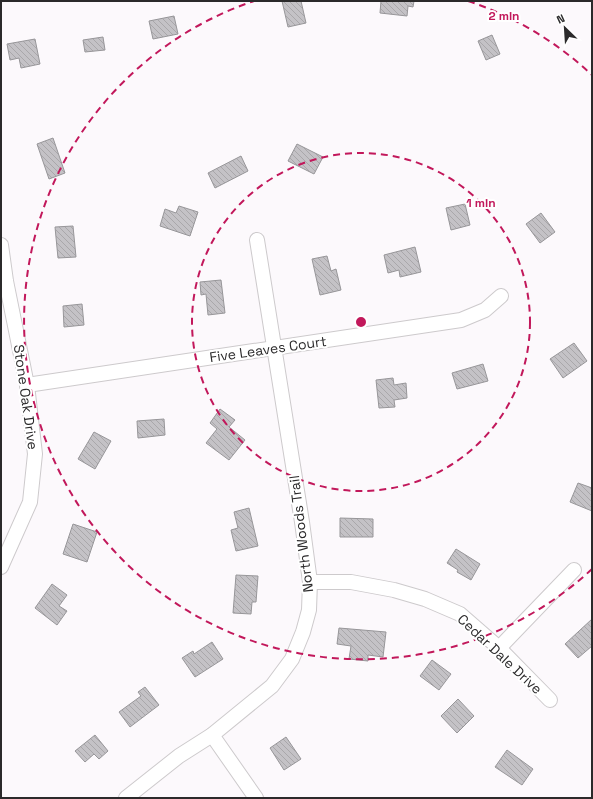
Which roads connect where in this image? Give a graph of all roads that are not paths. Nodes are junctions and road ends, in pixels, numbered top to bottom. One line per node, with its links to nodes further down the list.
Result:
1 (257, 240): 4 (street, North Woods Trail)
2 (1, 245): 5 (street, Stone Oak Drive)
3 (501, 296): 4 (street, Five Leaves Court)
4 (274, 349): 5 (street, Five Leaves Court); 8 (street, North Woods Trail)
5 (27, 385): 6 (street, Stone Oak Drive)
6 (1, 567)
7 (574, 570): 9 (street)
8 (310, 582): 9 (street, Cedar Dale Drive); 11 (street, North Woods Trail)
9 (499, 648): 10 (street, Cedar Dale Drive)
10 (550, 700)
11 (212, 735): 12 (street, North Woods Trail); 13 (street)
12 (126, 798)
13 (256, 798)

